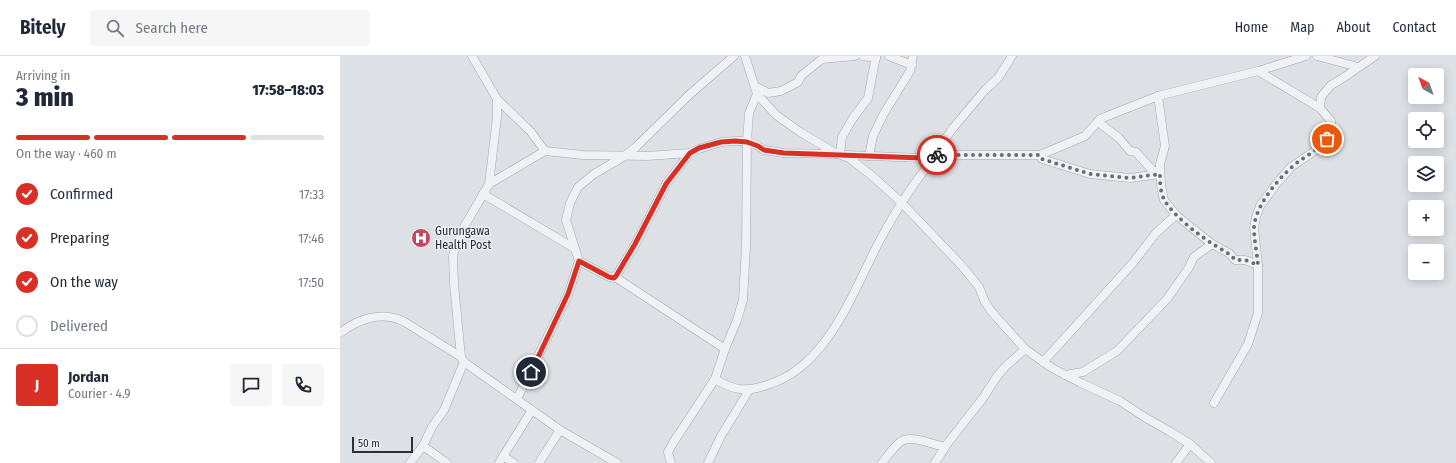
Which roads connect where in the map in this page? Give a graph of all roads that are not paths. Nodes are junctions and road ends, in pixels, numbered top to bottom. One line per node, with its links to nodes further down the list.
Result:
1 (472, 56): 18 (street)
2 (734, 56): 28 (street)
3 (745, 56): 16 (street)
4 (855, 56): 16 (street)
5 (863, 56): 12 (street)
6 (889, 56): 13 (street)
7 (913, 56): 13 (street)
8 (1012, 56): 25 (street)
9 (1306, 56): 15 (street)
10 (1317, 56): 14 (street)
11 (1375, 56): 14 (street)
12 (876, 57): 24 (street)
13 (912, 65): 27 (street)
14 (1358, 67): 19 (street)
15 (1258, 71): 17 (street); 19 (street)
16 (756, 90): 21 (street); 24 (street)
17 (1158, 96): 20 (street); 30 (street)
18 (497, 99): 22 (street); 31 (street)
19 (1318, 107): 38 (street)
20 (1098, 122): 26 (street); 30 (street)
21 (747, 142): 23 (street); 24 (street); 41 (street)
22 (545, 151): 28 (street); 31 (street)
23 (690, 153): 28 (street); 39 (street)
24 (840, 154): 27 (street); 33 (street)
25 (934, 155): 26 (street); 29 (street)
26 (1040, 155): 30 (street)
27 (869, 156): 29 (street)
28 (623, 157): 36 (street)
29 (923, 158): 33 (street)
30 (1160, 174): 34 (street)
31 (489, 184): 32 (street)
32 (483, 194): 36 (street); 43 (street)
33 (901, 202): 42 (street); 47 (street)
34 (1176, 215): 35 (street); 44 (street)
35 (1212, 244): 38 (street); 45 (street)
36 (574, 248): 37 (street)
37 (579, 261): 39 (street); 48 (street)
38 (1258, 265): 49 (street)
39 (614, 277): 41 (street)
40 (340, 333): 43 (street)
41 (725, 349): 46 (street)
42 (1025, 349): 44 (street); 54 (street)
43 (463, 359): 48 (street); 53 (street)
44 (1043, 362): 45 (street)
45 (1065, 375): 52 (street)
46 (715, 379): 47 (street); 61 (street)
47 (749, 390): 62 (street)
48 (517, 399): 50 (street)
49 (1214, 403)
50 (532, 410): 51 (street); 55 (street)
51 (560, 430): 59 (street); 60 (street)
52 (1190, 444): 65 (street); 66 (street)
53 (423, 446): 56 (street); 57 (street)
54 (945, 447): 63 (street); 64 (street)
55 (501, 460): 58 (street)
56 (410, 463)
57 (447, 463)
58 (514, 463)
59 (539, 463)
60 (617, 463)
61 (671, 463)
62 (708, 463)
63 (882, 463)
64 (935, 463)
65 (1176, 463)
66 (1211, 463)

